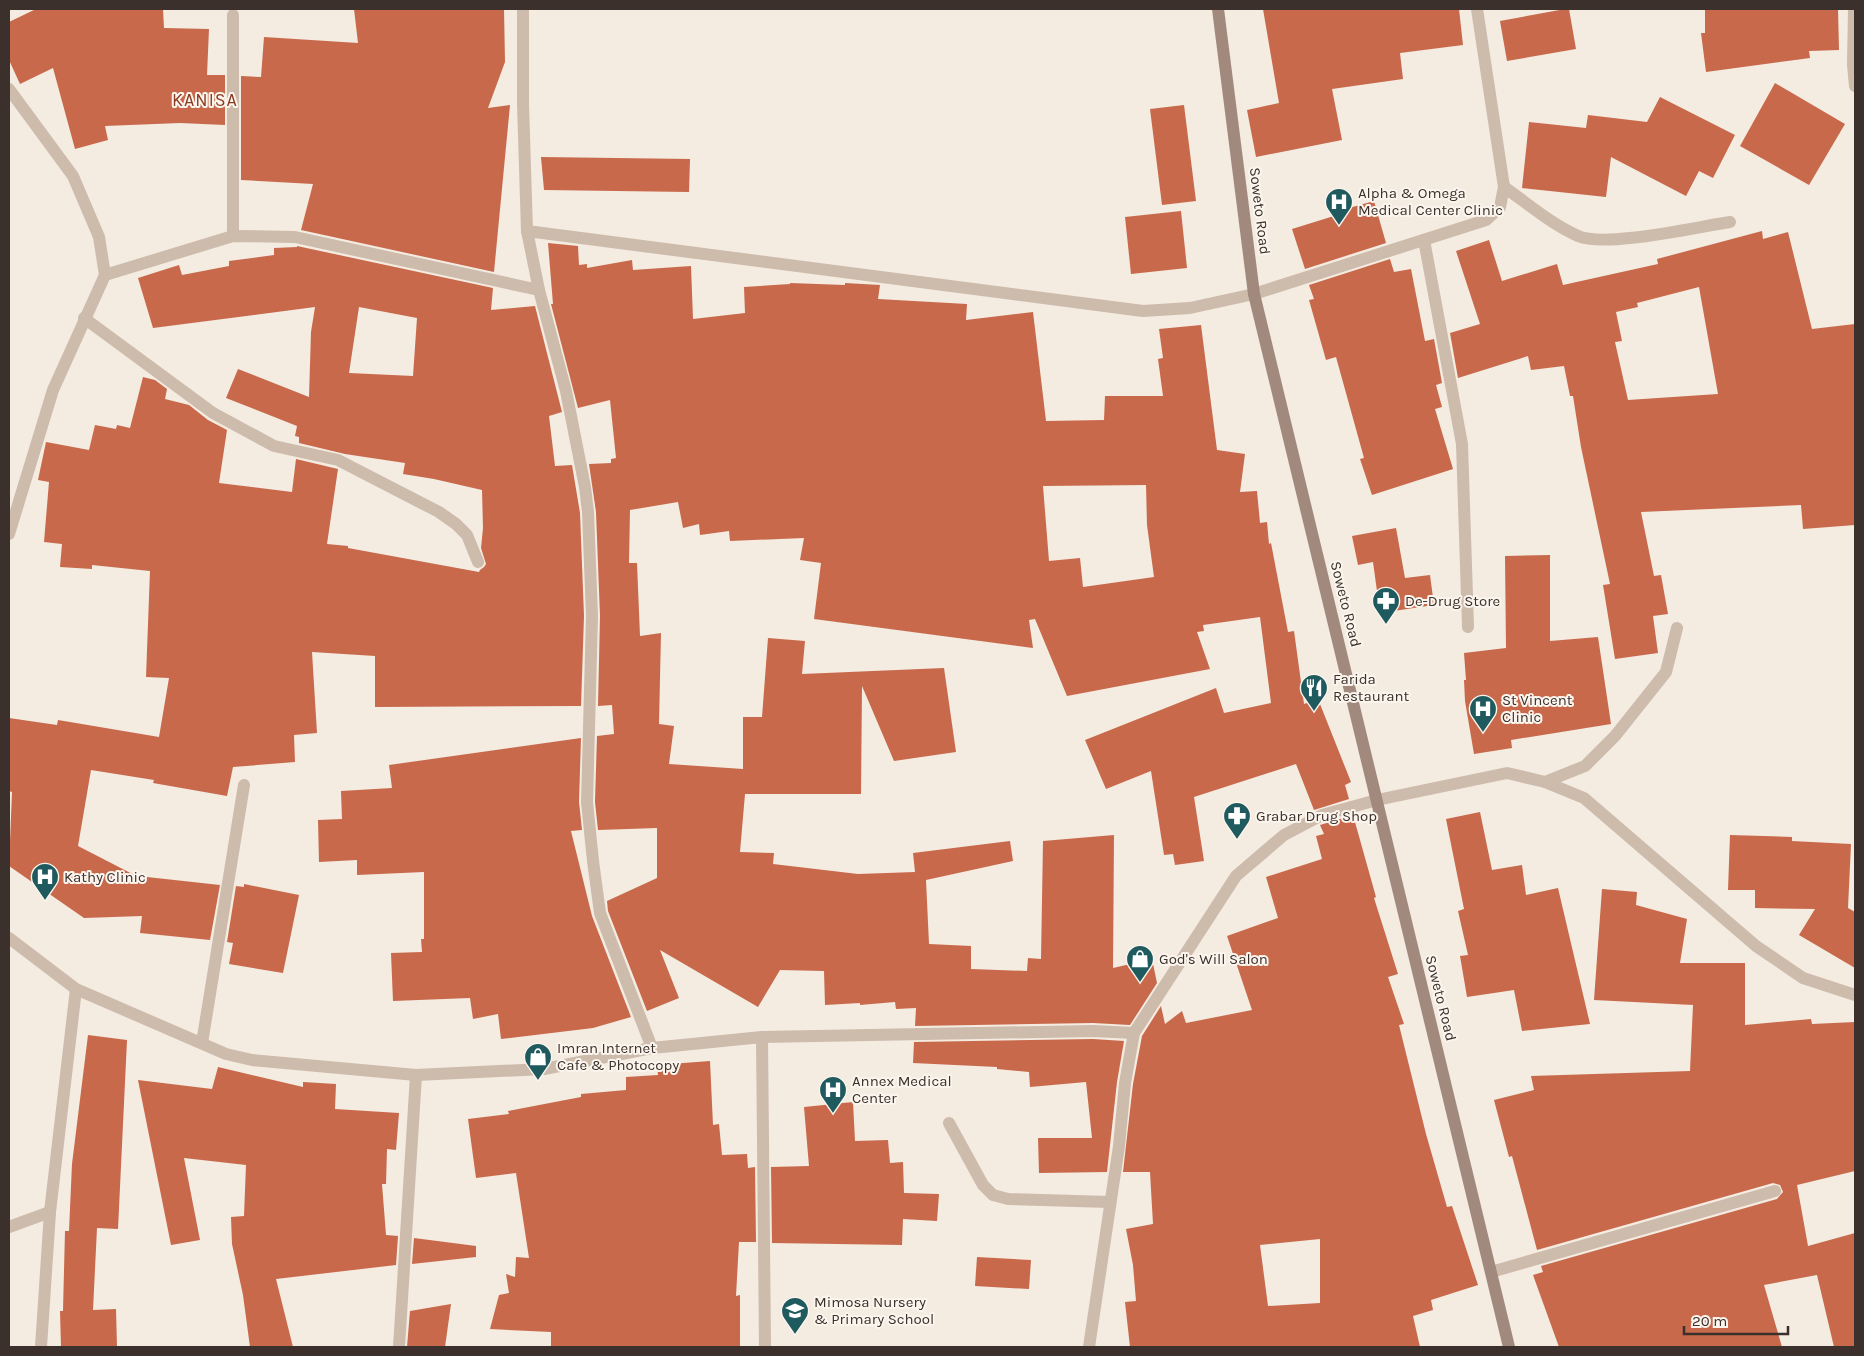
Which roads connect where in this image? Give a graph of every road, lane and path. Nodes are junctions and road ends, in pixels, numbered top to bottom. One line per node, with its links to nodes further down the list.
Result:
1 (523, 9): 10 (street)
2 (1218, 9): 15 (street, Soweto Road)
3 (1477, 9): 8 (street)
4 (1854, 9): 6 (street)
5 (234, 15): 11 (street)
6 (1855, 86)
7 (9, 89): 13 (street)
8 (1504, 186): 9 (street); 12 (street)
9 (1730, 222)
10 (527, 231): 14 (street); 15 (street)
11 (232, 236): 13 (street); 14 (street)
12 (1424, 240): 15 (street); 19 (street)
13 (105, 276): 16 (street)
14 (539, 290): 30 (street)
15 (1254, 294): 23 (street, Soweto Road)
16 (84, 318): 17 (street); 18 (street)
17 (9, 534)
18 (478, 562)
19 (1468, 626)
20 (1678, 628): 21 (street)
21 (1545, 782): 23 (street); 26 (street)
22 (244, 784): 29 (street)
23 (1377, 800): 27 (street); 37 (street, Soweto Road)
24 (9, 938): 25 (street)
25 (76, 989): 29 (street); 35 (street)
26 (1855, 995)
27 (1134, 1033): 28 (street); 34 (street)
28 (762, 1037): 30 (street); 40 (street)
29 (202, 1044): 31 (street)
30 (652, 1048): 31 (street)
31 (416, 1075): 39 (street)
32 (949, 1123): 34 (street)
33 (1775, 1191): 37 (street)
34 (1110, 1202): 41 (street)
35 (50, 1212): 36 (street); 38 (street)
36 (9, 1227)
37 (1491, 1272): 42 (street, Soweto Road)
38 (41, 1347)
39 (399, 1347)
40 (765, 1347)
41 (1089, 1347)
42 (1509, 1347)

